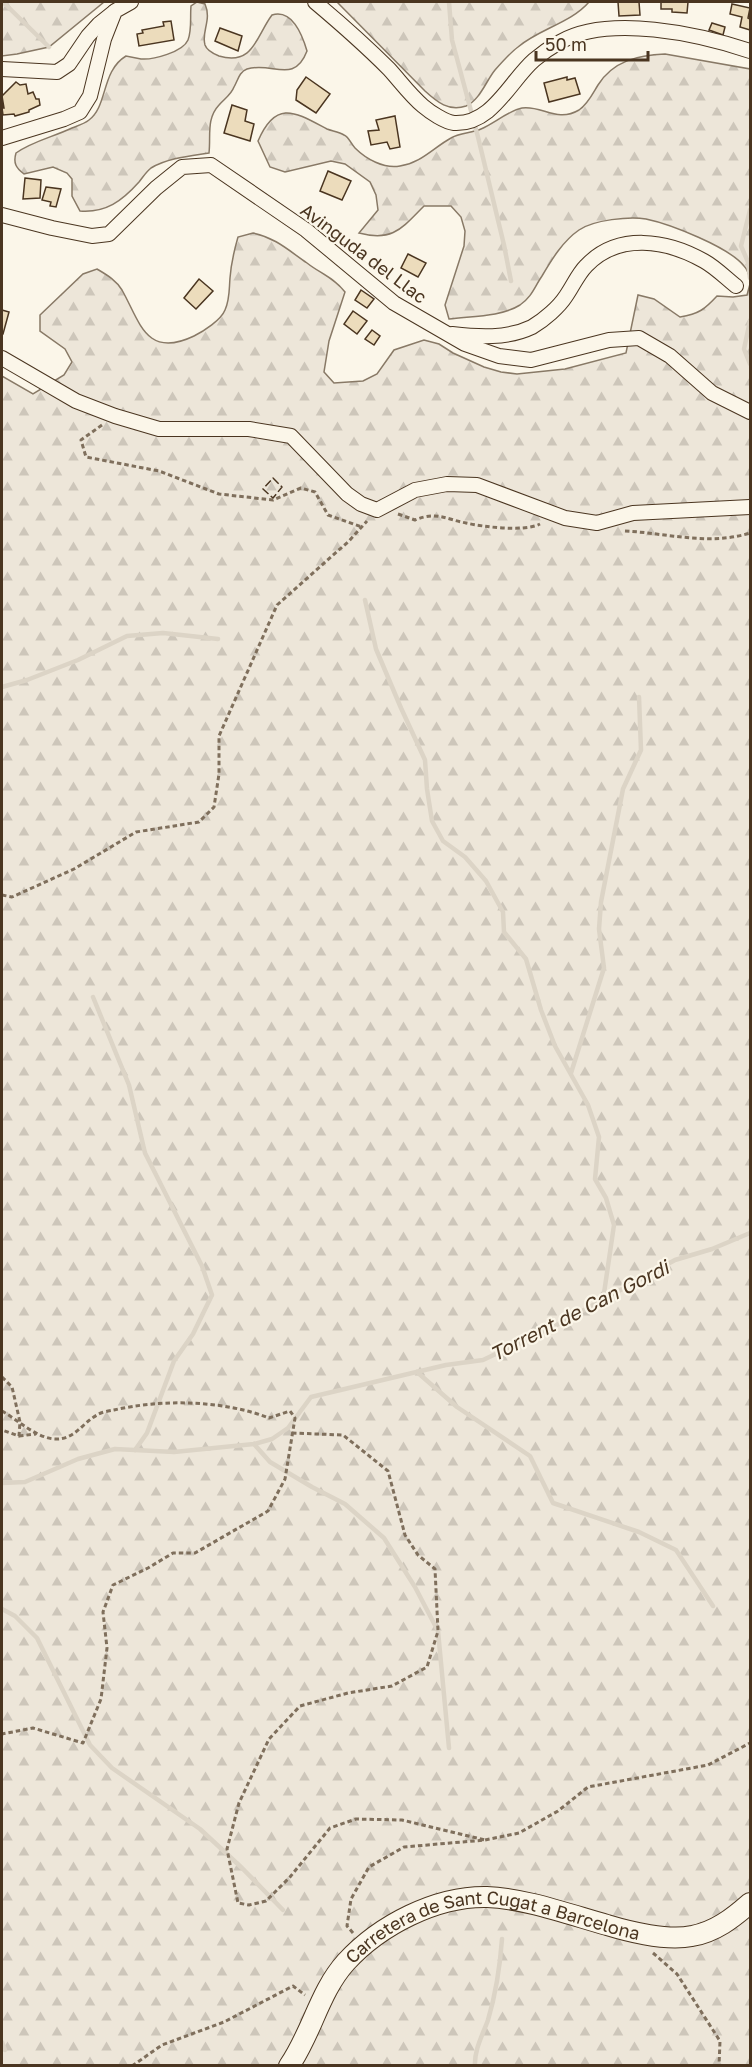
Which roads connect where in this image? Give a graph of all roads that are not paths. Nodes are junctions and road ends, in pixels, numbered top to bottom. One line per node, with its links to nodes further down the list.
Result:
1 (131, 2): 3 (street)
2 (315, 2): 4 (street)
3 (115, 11): 5 (street); 6 (street)
4 (750, 51)
5 (2, 69)
6 (2, 138)
7 (2, 215): 9 (street, Avinguda del Llac)
8 (736, 286): 9 (street)
9 (447, 334): 11 (street, Avinguda del Llac)
10 (2, 358): 12 (street)
11 (750, 412)
12 (750, 507)
13 (750, 1903): 14 (main road, Carretera de Sant Cugat a Barcelona)
14 (289, 2066)

